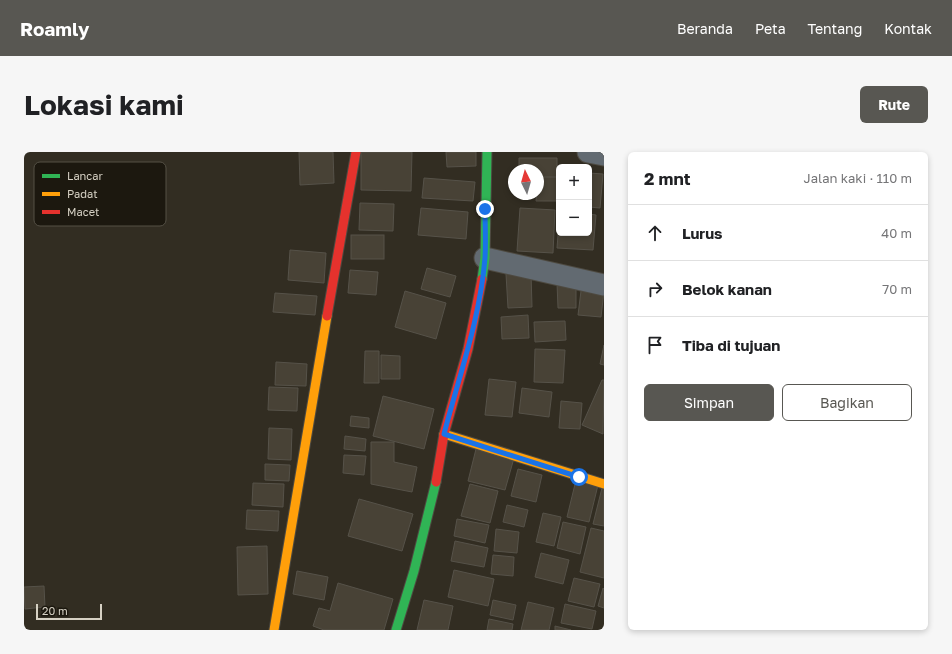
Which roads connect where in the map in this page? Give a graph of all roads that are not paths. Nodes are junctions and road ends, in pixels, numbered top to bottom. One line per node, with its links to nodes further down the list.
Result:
1 (356, 152): 9 (street)
2 (487, 152): 5 (street)
3 (588, 152): 4 (street)
4 (604, 154)
5 (485, 258): 6 (street); 7 (street)
6 (604, 284)
7 (444, 434): 8 (street); 10 (street)
8 (604, 484)
9 (274, 630)
10 (396, 630)

